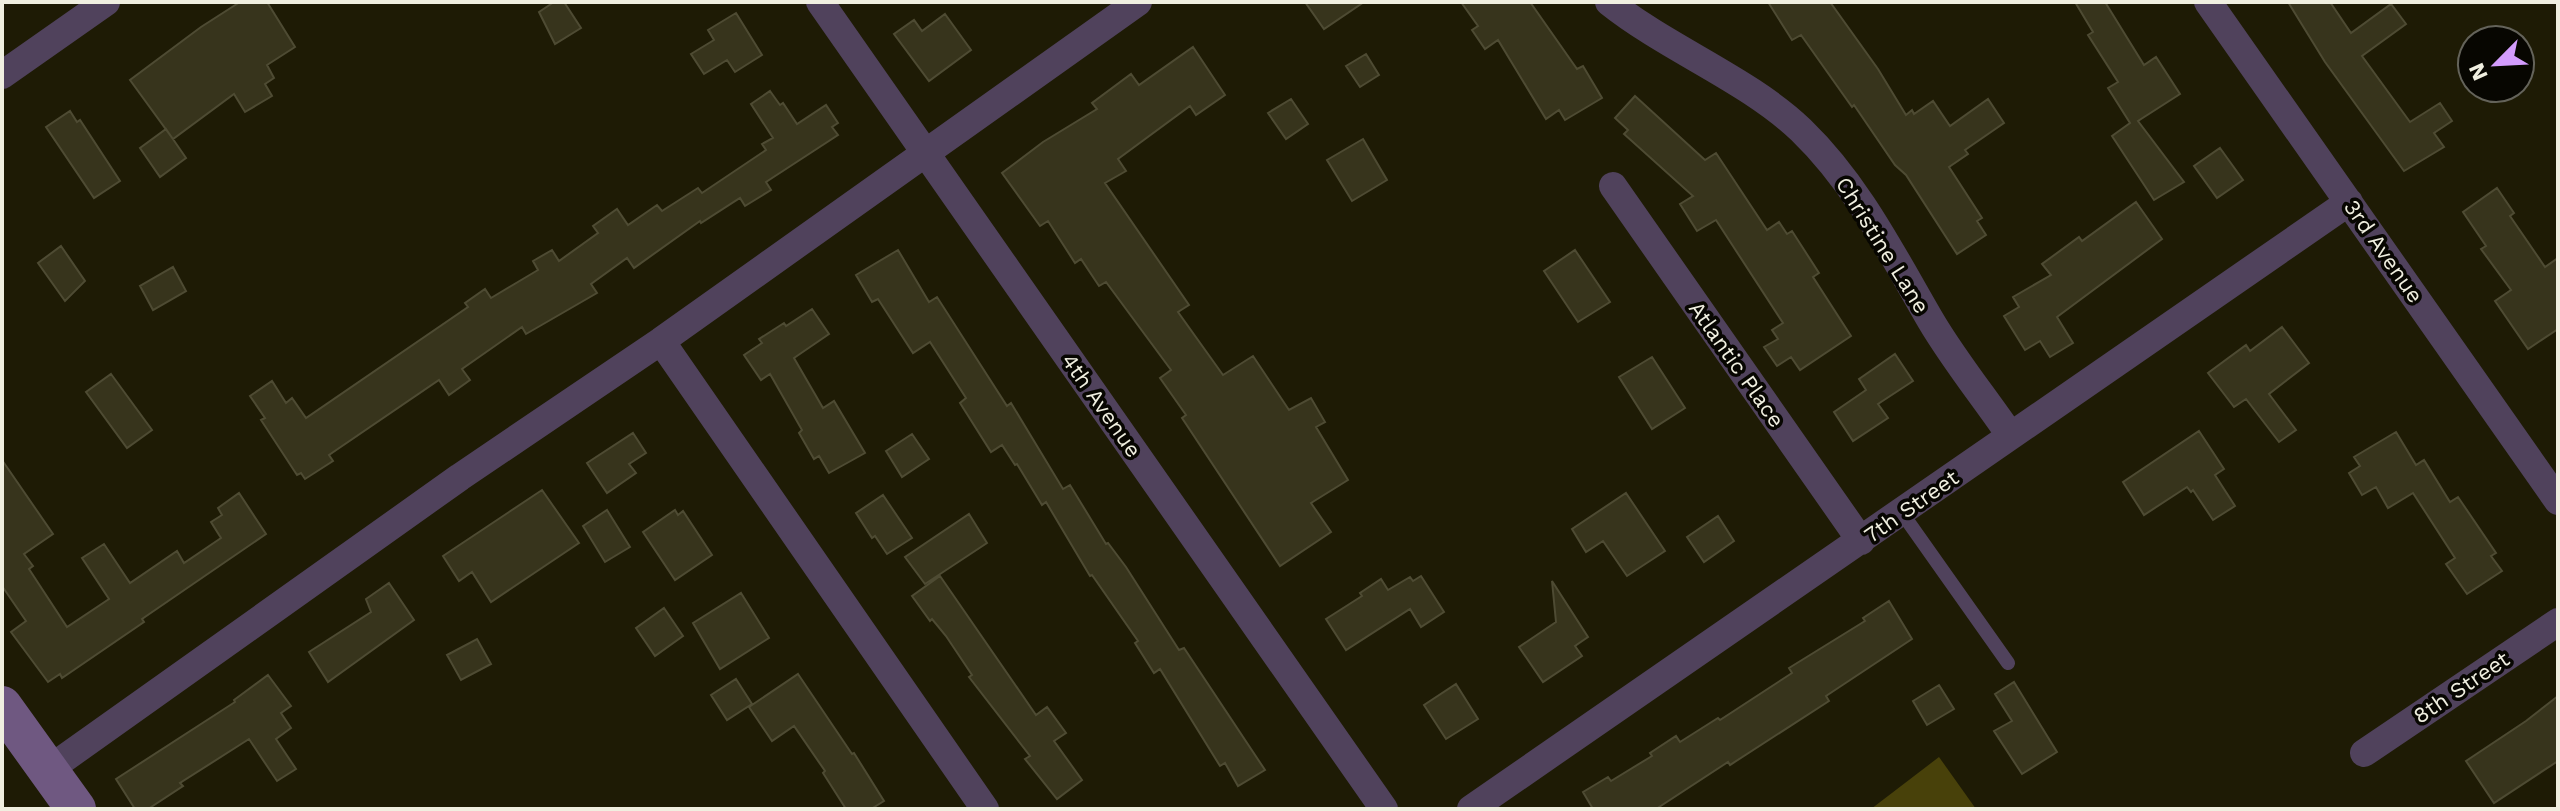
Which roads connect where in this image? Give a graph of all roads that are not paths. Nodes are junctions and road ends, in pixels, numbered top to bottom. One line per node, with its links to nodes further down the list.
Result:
1 (106, 2): 6 (street)
2 (820, 2): 7 (street, 4th Avenue)
3 (1138, 2): 7 (street)
4 (1609, 2): 11 (street, Christine Lane)
5 (2208, 2): 9 (street, 3rd Avenue)
6 (2, 75)
7 (925, 151): 10 (street); 22 (street, 4th Avenue)
8 (1613, 186): 14 (street, Atlantic Place)
9 (2349, 202): 11 (street, 7th Street); 12 (street, 3rd Avenue)
10 (661, 341): 19 (street); 21 (street)
11 (2010, 435): 13 (street, 7th Street)
12 (2558, 501)
13 (1902, 513): 14 (street, 7th Street); 16 (lane)
14 (1861, 541): 23 (street, 7th Street)
15 (2558, 622): 18 (street, 8th Street)
16 (2008, 663)
17 (2, 706): 19 (street)
18 (2364, 753)
19 (48, 770): 20 (street)
20 (76, 809)
21 (985, 809)
22 (1384, 809)
23 (1471, 809)

